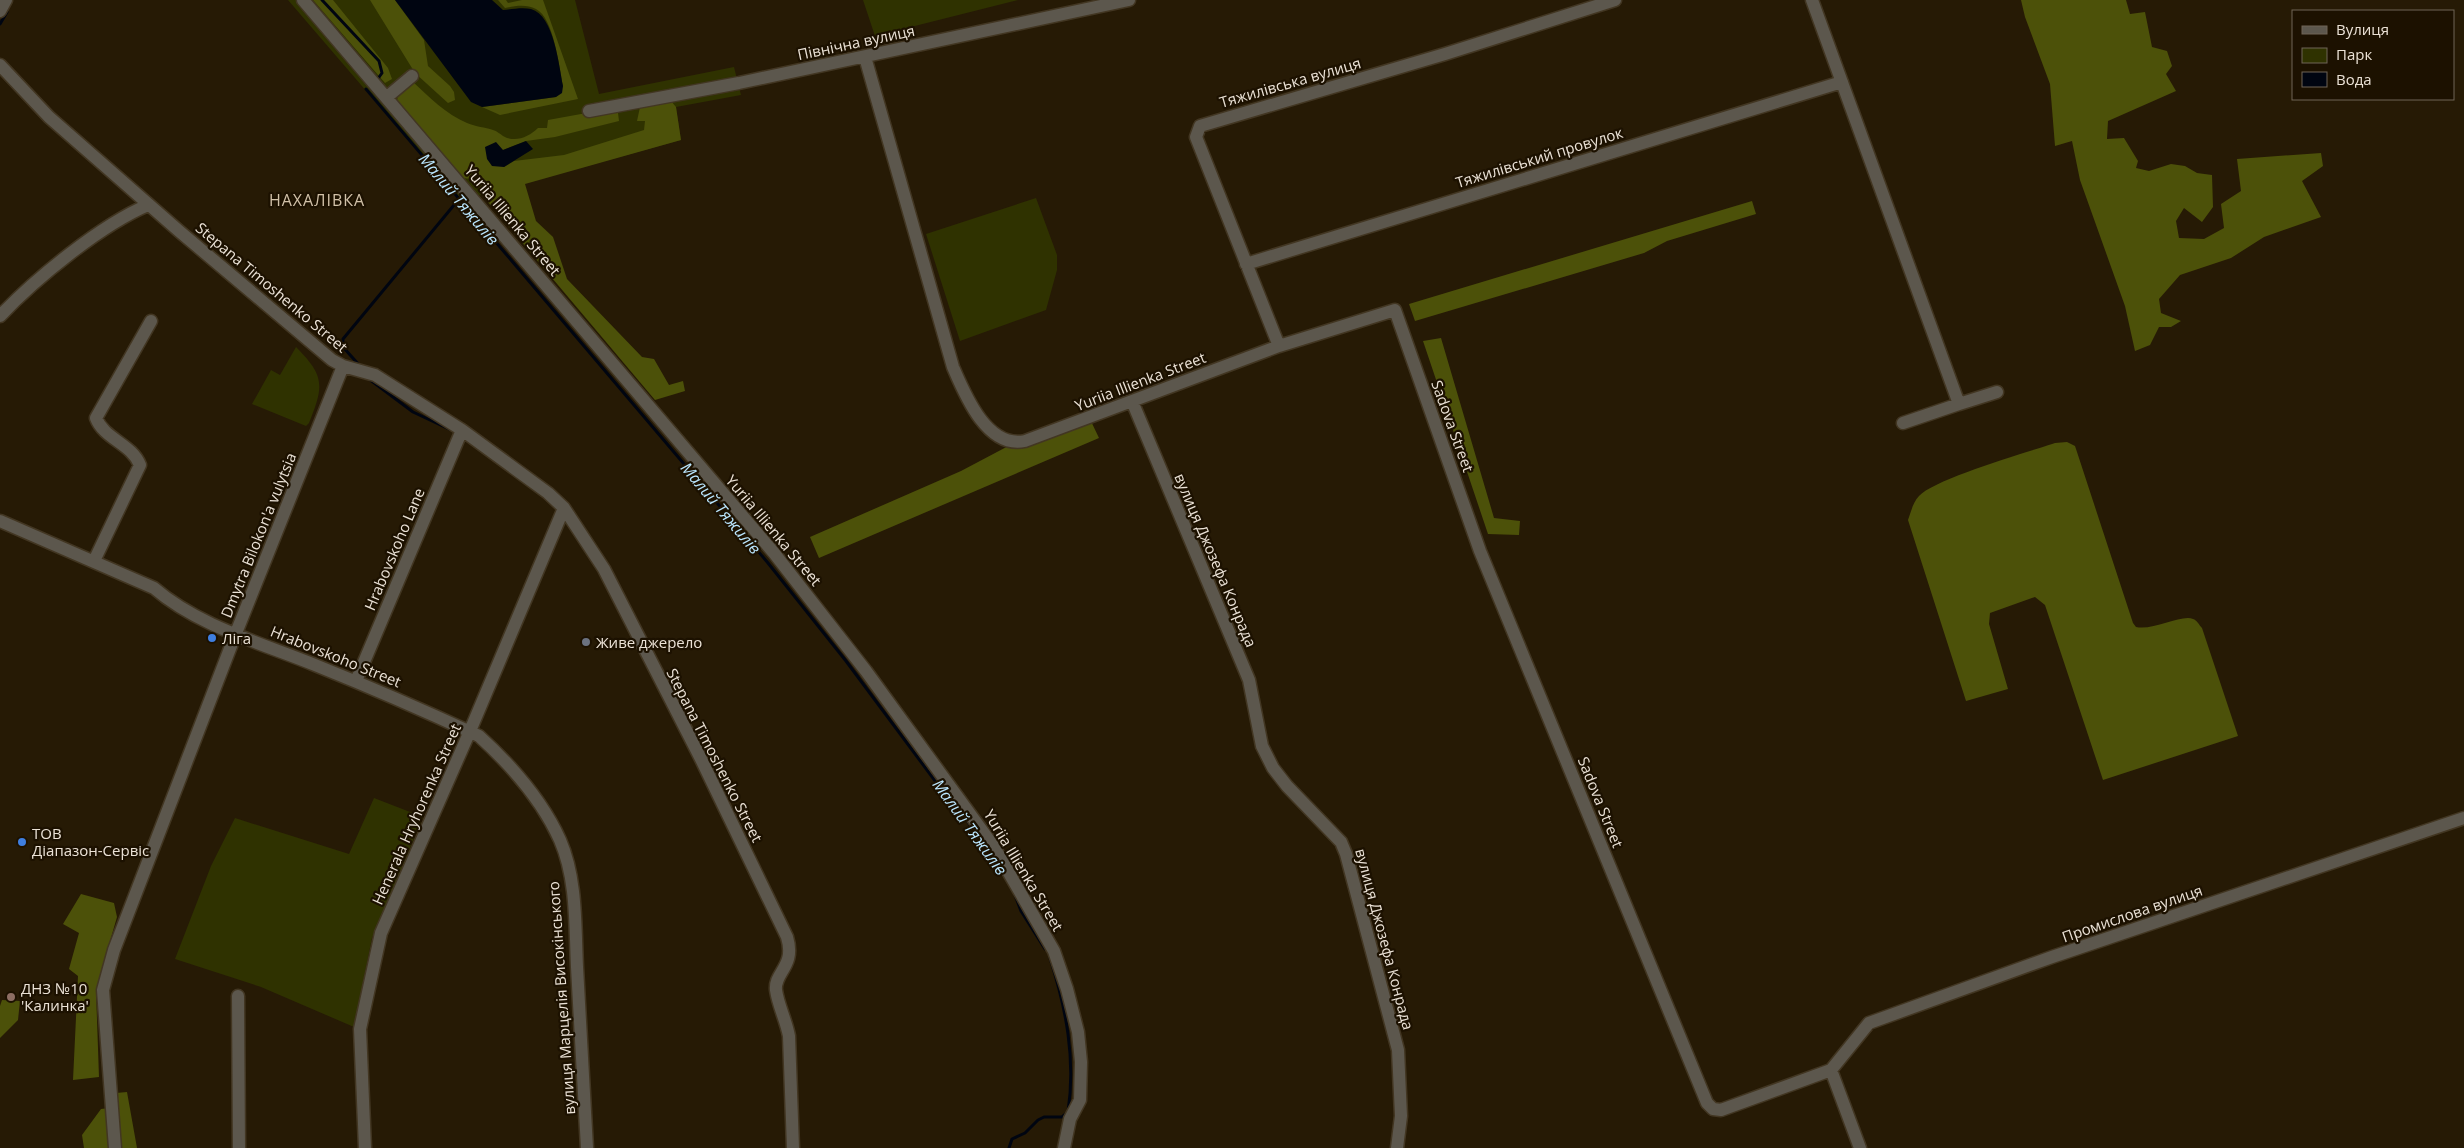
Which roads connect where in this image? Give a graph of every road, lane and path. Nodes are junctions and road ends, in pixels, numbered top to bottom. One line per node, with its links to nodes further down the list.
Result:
1 (6, 0): 6 (street)
2 (303, 0): 11 (street, Yuriia Illienka Street)
3 (1129, 0): 7 (street, Північна вулиця)
4 (1615, 0): 14 (street, Тяжилівська вулиця)
5 (1812, 0): 10 (street)
6 (0, 11)
7 (865, 57): 12 (street, Північна вулиця); 21 (street, Yuriia Illienka Street)
8 (0, 65): 13 (street, Stepana Timoshenko Street)
9 (412, 76): 11 (street)
10 (1842, 82): 14 (street, Тяжилівський провулок); 22 (street)
11 (387, 97): 39 (street, Yuriia Illienka Street)
12 (589, 111)
13 (148, 205): 16 (street); 19 (street, Stepana Timoshenko Street)
14 (1246, 264): 18 (street, Тяжилівська вулиця)
15 (1395, 310): 18 (street, Yuriia Illienka Street); 33 (street, Sadova Street)
16 (0, 316)
17 (151, 321): 27 (street)
18 (1279, 346): 21 (street, Yuriia Illienka Street)
19 (343, 366): 24 (street, Stepana Timoshenko Street); 28 (street, Dmytra Bilokon'a vulytsia)
20 (1997, 392): 22 (street)
21 (1132, 401): 40 (street, вулиця Джозефа Конрада)
22 (1959, 404): 23 (street)
23 (1903, 423)
24 (462, 430): 25 (street, Stepana Timoshenko Street); 29 (street, Hrabovskoho Lane)
25 (564, 508): 30 (street, Henerala Hryhorenka Street); 38 (street, Stepana Timoshenko Street)
26 (0, 521): 27 (street, Hrabovskoho Street)
27 (94, 561): 28 (street, Hrabovskoho Street)
28 (236, 634): 29 (street, Hrabovskoho Street); 34 (street, Dmytra Bilokon'a vulytsia)
29 (356, 681): 30 (street, Hrabovskoho Street)
30 (470, 732): 36 (street, Henerala Hryhorenka Street); 37 (street, вулиця Марцелія Високінського)
31 (2464, 818): 33 (street, Промислова вулиця)
32 (238, 996): 35 (street)
33 (1831, 1070): 41 (street)
34 (115, 1148)
35 (239, 1148)
36 (365, 1148)
37 (587, 1148)
38 (793, 1148)
39 (1064, 1148)
40 (1397, 1148)
41 (1860, 1148)

